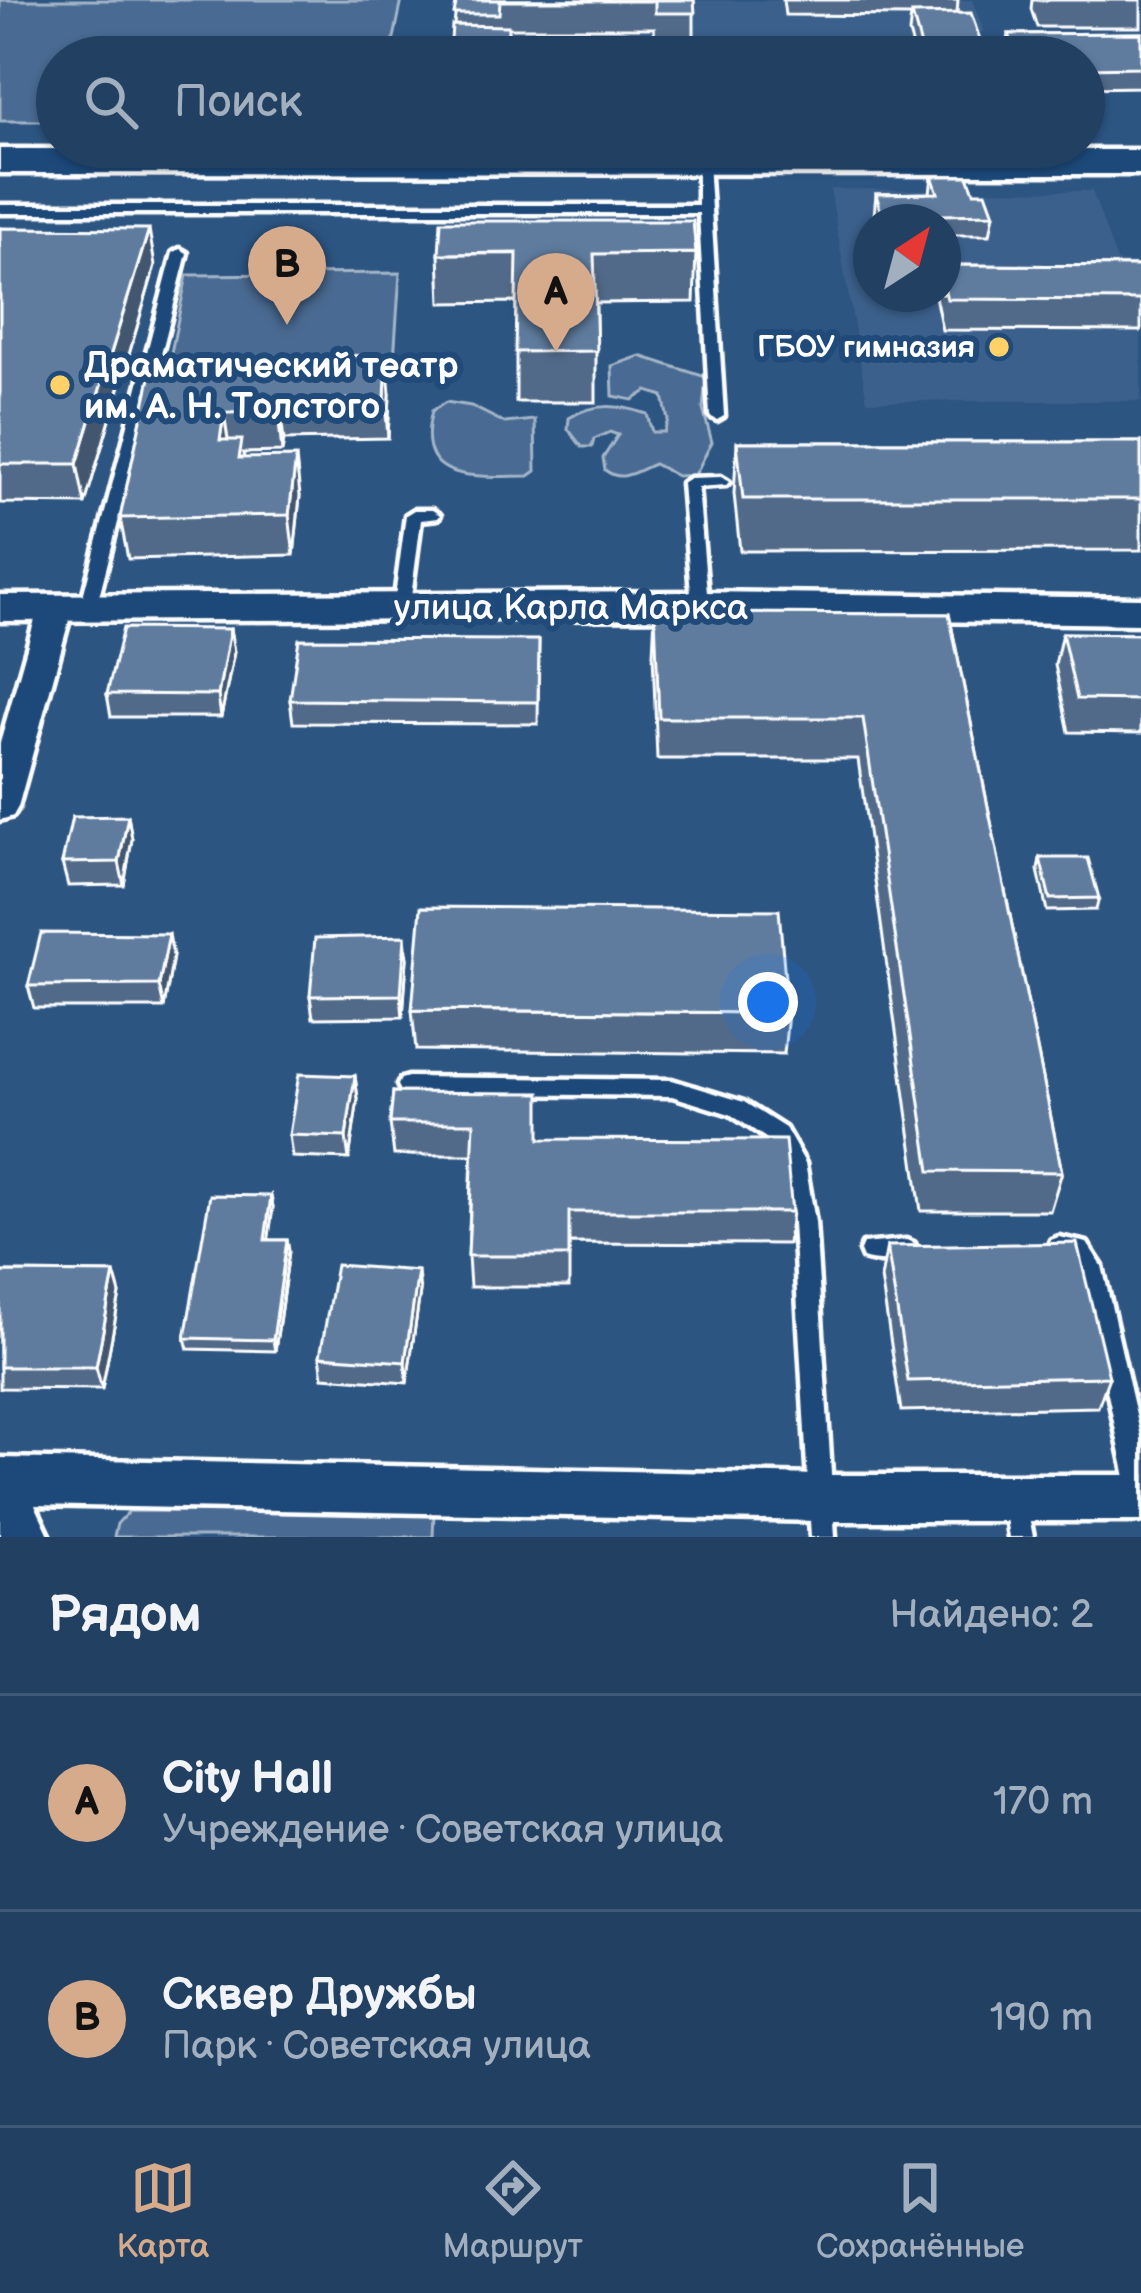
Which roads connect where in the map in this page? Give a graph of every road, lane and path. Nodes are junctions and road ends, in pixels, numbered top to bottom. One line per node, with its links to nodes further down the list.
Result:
1 (0, 161): 2 (main road)
2 (36, 161)
3 (1105, 162): 4 (main road)
4 (1141, 162)
5 (703, 168): 6 (lane)
6 (706, 208): 7 (lane); 9 (lane)
7 (0, 209)
8 (180, 253): 15 (lane)
9 (717, 416)
10 (721, 482): 13 (lane)
11 (432, 515): 12 (lane)
12 (402, 605): 13 (street, улица Карла Маркса); 15 (street, улица Карла Маркса)
13 (700, 605): 16 (street, улица Карла Маркса)
14 (0, 608): 15 (street, улица Карла Маркса)
15 (71, 609): 17 (street)
16 (1141, 611)
17 (0, 807)
18 (408, 1085): 24 (lane)
19 (1035, 1247): 23 (lane)
20 (941, 1249): 21 (lane)
21 (871, 1251)
22 (0, 1482): 24 (street); 26 (street)
23 (1141, 1495): 25 (street)
24 (821, 1517): 25 (street)
25 (1018, 1518)
26 (26, 1537)

